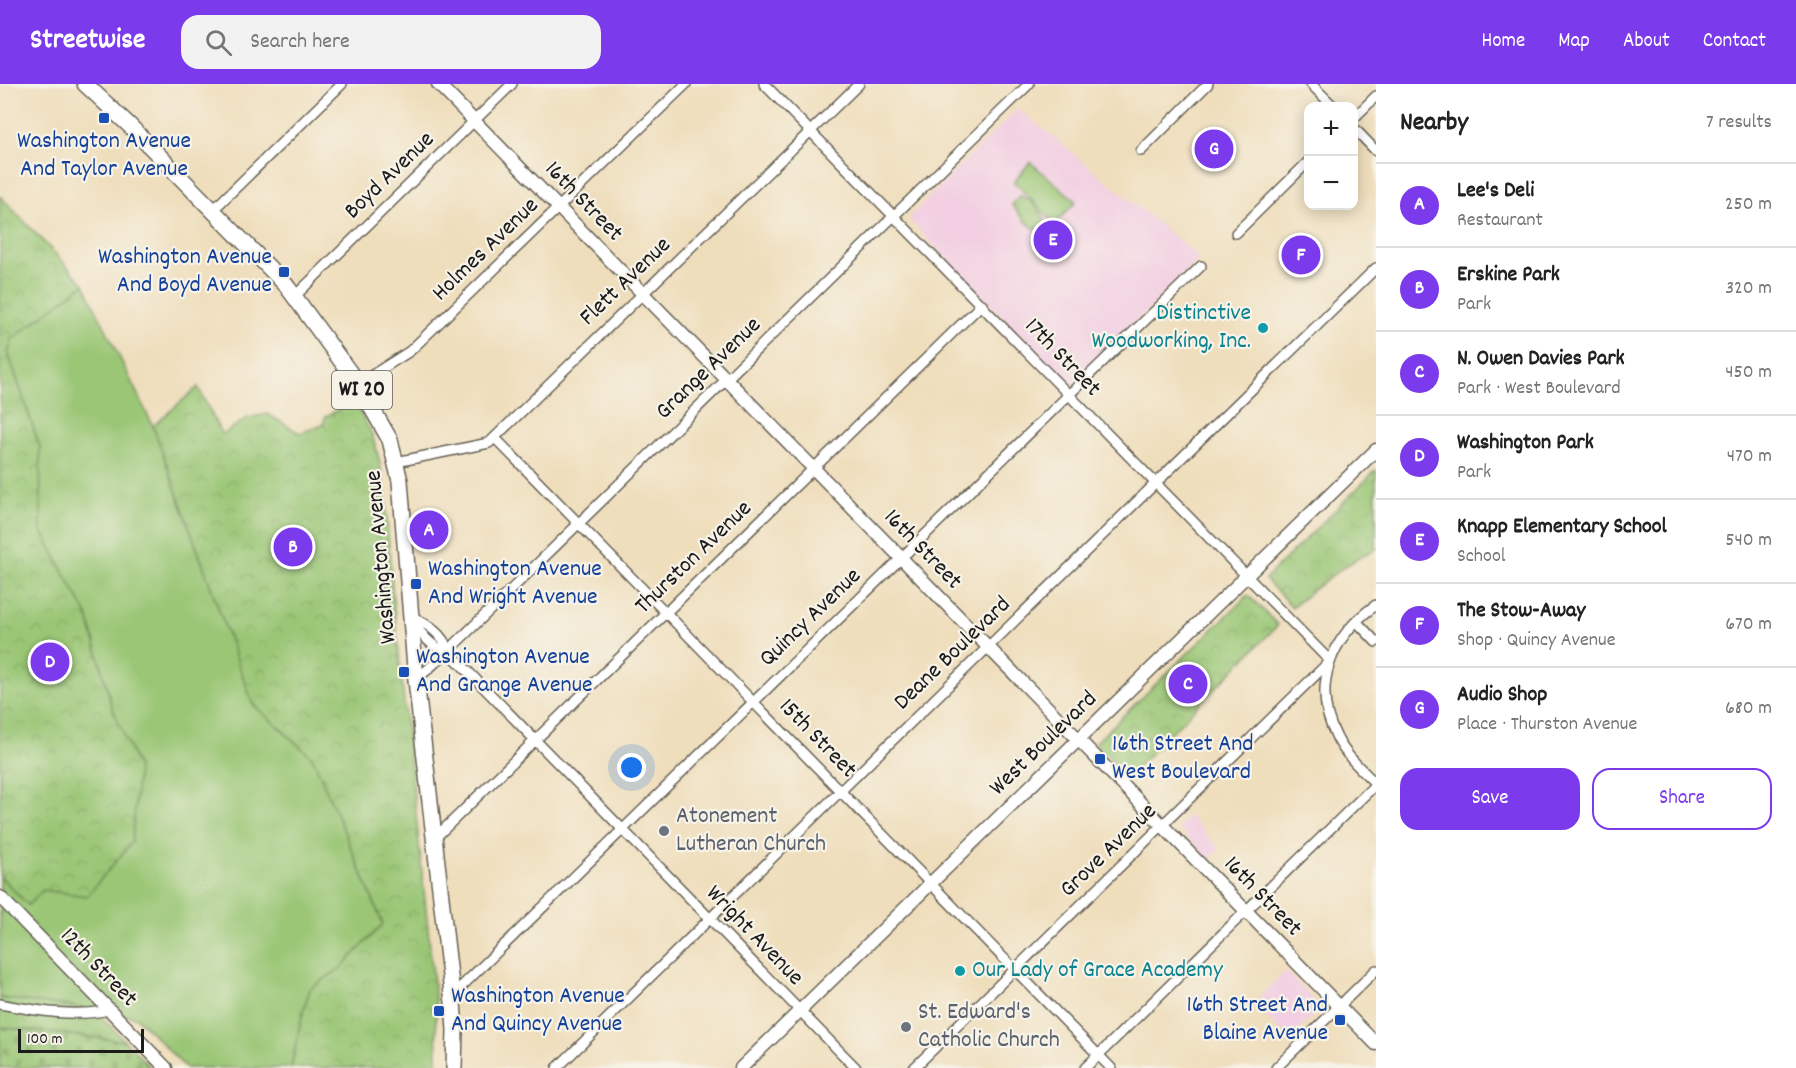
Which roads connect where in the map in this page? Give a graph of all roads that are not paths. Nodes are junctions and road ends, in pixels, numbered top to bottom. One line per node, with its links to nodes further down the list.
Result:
1 (342, 84): 21 (street)
2 (438, 84): 14 (street, 16th Street)
3 (512, 84): 14 (street, Boyd Avenue)
4 (686, 84): 20 (street, Holmes Avenue)
5 (764, 84): 15 (street, 17th Street)
6 (859, 84): 15 (street, Flett Avenue)
7 (1029, 84): 22 (street, Grange Avenue)
8 (1208, 84): 17 (street)
9 (1311, 84): 12 (street)
10 (89, 85): 21 (main road, Washington Avenue / WI 20)
11 (1376, 96): 13 (street)
12 (1329, 102)
13 (1358, 113)
14 (474, 121): 20 (street, 16th Street); 27 (street, Boyd Avenue)
15 (811, 132): 22 (street, 17th Street); 26 (street, Flett Avenue)
16 (1358, 133): 18 (street)
17 (1141, 151)
18 (1376, 151)
19 (1304, 166): 23 (street)
20 (558, 207): 26 (street, 16th Street); 30 (street, Holmes Avenue)
21 (213, 210): 27 (main road, Washington Avenue / WI 20)
22 (894, 217): 28 (street, 17th Street); 29 (street, Grange Avenue)
23 (1236, 233)
24 (1201, 266): 31 (street, Quincy Avenue)
25 (1376, 268): 36 (street, Deane Boulevard)
26 (642, 293): 29 (street, 16th Street); 32 (street, Flett Avenue)
27 (294, 297): 30 (main road, Washington Avenue / WI 20)
28 (982, 304): 31 (street, 17th Street); 35 (street, Thurston Avenue)
29 (726, 379): 35 (street, 16th Street); 37 (street, Grange Avenue)
30 (358, 384): 34 (main road, Washington Avenue / WI 20)
31 (1069, 393): 36 (street, 17th Street); 38 (street, Quincy Avenue)
32 (495, 438): 34 (street, Flett Avenue); 37 (street, 15th Street)
33 (1376, 450): 39 (street, West Boulevard)
34 (396, 462): 42 (main road, Washington Avenue / WI 20)
35 (813, 468): 38 (street, 16th Street); 41 (street, Thurston Avenue)
36 (1156, 483): 39 (street, 17th Street); 45 (street, Deane Boulevard)
37 (579, 523): 41 (street, 15th Street); 46 (street, Grange Avenue)
38 (901, 558): 45 (street, 16th Street); 49 (street, Quincy Avenue)
39 (1246, 575): 47 (street, 17th Street); 50 (street, West Boulevard)
40 (1376, 606): 43 (street)
41 (666, 613): 49 (street, 15th Street); 51 (street, Thurston Avenue)
42 (410, 615): 46 (street, Wright Avenue); 48 (main road, Washington Avenue / WI 20)
43 (1356, 621): 44 (street); 47 (street)
44 (1376, 642)
45 (988, 647): 50 (street, 16th Street); 53 (street, Deane Boulevard)
46 (448, 651): 48 (street, Grange Avenue); 51 (street, Wright Avenue)
47 (1330, 661): 52 (street); 54 (street, Grove Avenue)
48 (416, 680): 56 (main road, Washington Avenue / WI 20)
49 (753, 702): 53 (street, 15th Street); 55 (street, Quincy Avenue)
50 (1078, 739): 54 (street, 16th Street); 57 (street, West Boulevard)
51 (535, 740): 55 (street, Wright Avenue); 56 (street, Thurston Avenue)
52 (1376, 784): 59 (street)
53 (840, 791): 57 (street, 15th Street); 60 (street, Deane Boulevard)
54 (1162, 825): 59 (street, 16th Street); 61 (street, Grove Avenue)
55 (622, 830): 60 (street, Wright Avenue); 63 (street, Quincy Avenue)
56 (433, 840): 63 (main road, Washington Avenue / WI 20)
57 (930, 883): 61 (street, 15th Street); 67 (street, West Boulevard)
58 (0, 897): 66 (street, 12th Street)
59 (1246, 911): 65 (street, 16th Street); 69 (street)
60 (710, 918): 67 (street, Wright Avenue); 72 (street, Deane Boulevard)
61 (1015, 969): 69 (street, 15th Street); 75 (street, Grove Avenue)
62 (1376, 970): 65 (street)
63 (453, 1002): 71 (main road, Washington Avenue / WI 20)
64 (0, 1004): 66 (street)
65 (1339, 1006): 68 (street, 16th Street); 78 (street)
66 (109, 1010): 70 (street, 12th Street)
67 (800, 1011): 73 (street, West Boulevard); 74 (street, Wright Avenue)
68 (1376, 1044)
69 (1098, 1055): 76 (street); 77 (street, 15th Street)
70 (166, 1068)
71 (454, 1068)
72 (557, 1068)
73 (741, 1068)
74 (856, 1068)
75 (914, 1068)
76 (1085, 1068)
77 (1111, 1068)
78 (1276, 1068)

